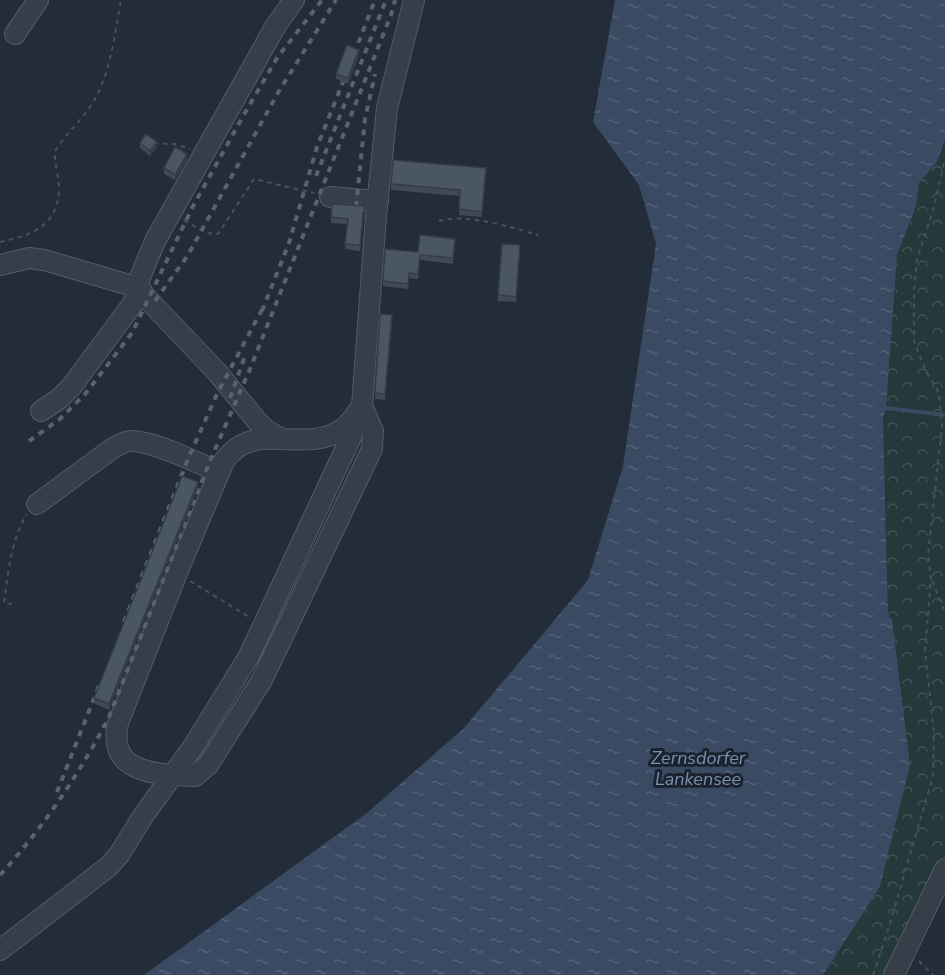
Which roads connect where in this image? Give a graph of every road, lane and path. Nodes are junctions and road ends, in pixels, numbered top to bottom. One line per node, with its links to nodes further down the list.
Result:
1 (38, 0): 5 (street)
2 (121, 0): 14 (path)
3 (294, 0): 7 (street)
4 (414, 0): 10 (street)
5 (15, 34)
6 (154, 143): 7 (path)
7 (203, 156): 11 (street)
8 (945, 159): 25 (path)
9 (330, 197): 10 (street); 11 (path)
10 (378, 201): 18 (street)
11 (171, 212): 16 (street)
12 (439, 221): 13 (path)
13 (538, 235)
14 (0, 242)
15 (0, 265): 16 (street)
16 (139, 289): 17 (street); 19 (street)
17 (241, 401): 20 (street); 21 (street)
18 (362, 406): 20 (street); 28 (street); 29 (street)
19 (41, 411)
20 (282, 439): 21 (street)
21 (238, 445): 22 (street)
22 (218, 472): 23 (street); 24 (street)
23 (37, 504): 26 (path)
24 (177, 573): 28 (path); 29 (street)
25 (931, 578): 27 (path); 32 (path)
26 (12, 604)
27 (945, 612)
28 (263, 626): 29 (street)
29 (174, 775): 31 (street)
30 (945, 869): 33 (street)
31 (0, 950)
32 (873, 975)
33 (894, 975)

